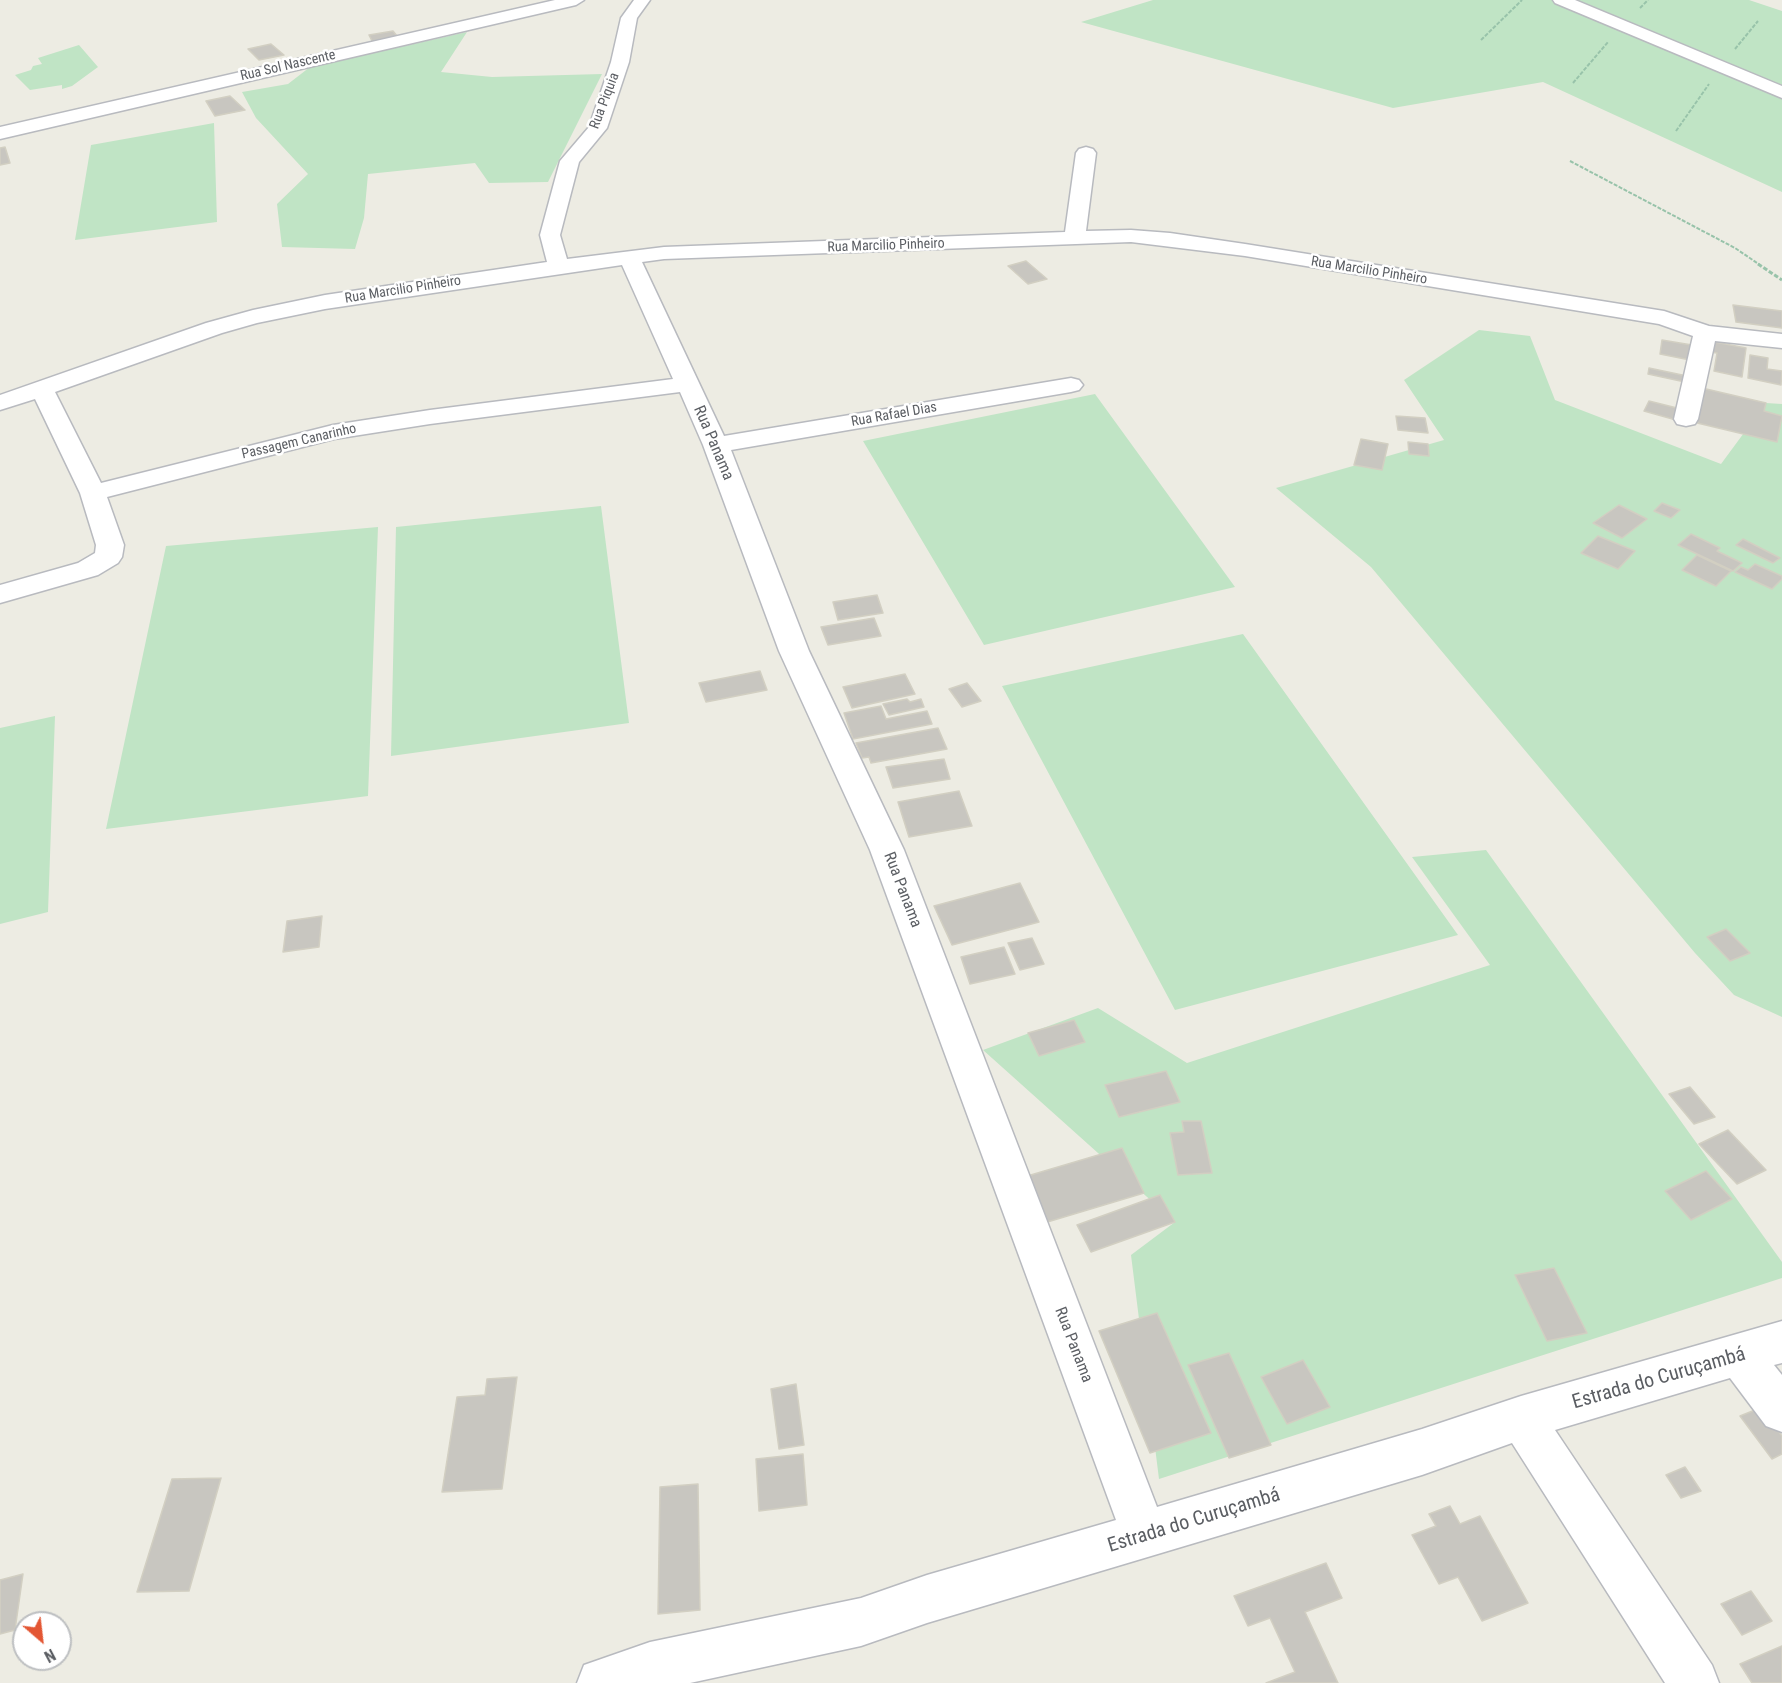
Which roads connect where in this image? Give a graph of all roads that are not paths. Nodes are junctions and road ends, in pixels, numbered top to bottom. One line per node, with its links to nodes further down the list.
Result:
1 (576, 0): 5 (street, Rua Sol Nascente)
2 (642, 0): 9 (street, Rua Piquia)
3 (1561, 0): 4 (street)
4 (1782, 93)
5 (0, 133)
6 (1086, 153): 7 (street)
7 (1075, 238): 8 (street, Rua Marcilio Pinheiro); 10 (street, Rua Marcilio Pinheiro)
8 (629, 257): 9 (street, Rua Marcilio Pinheiro); 12 (street, Rua Panama)
9 (560, 266): 14 (street, Rua Marcilio Pinheiro)
10 (1706, 333): 11 (street, Rua Marcilio Pinheiro); 16 (street)
11 (1782, 341)
12 (688, 384): 17 (street, Rua Panama); 18 (street, Passagem Canarinho)
13 (1071, 385): 17 (street, Rua Rafael Dias)
14 (41, 387): 15 (street, Rua Marcilio Pinheiro); 18 (street)
15 (0, 403)
16 (1686, 418)
17 (716, 445): 24 (street, Rua Panama)
18 (93, 494): 19 (street)
19 (0, 594)
20 (1782, 1342): 21 (street, Estrada do Curuçambá)
21 (1739, 1356): 22 (street); 23 (street, Estrada do Curuçambá)
22 (1782, 1410)
23 (1521, 1418): 24 (street, Estrada do Curuçambá); 26 (street)
24 (1144, 1536): 25 (street, Estrada do Curuçambá)
25 (602, 1683)
26 (1694, 1683)

